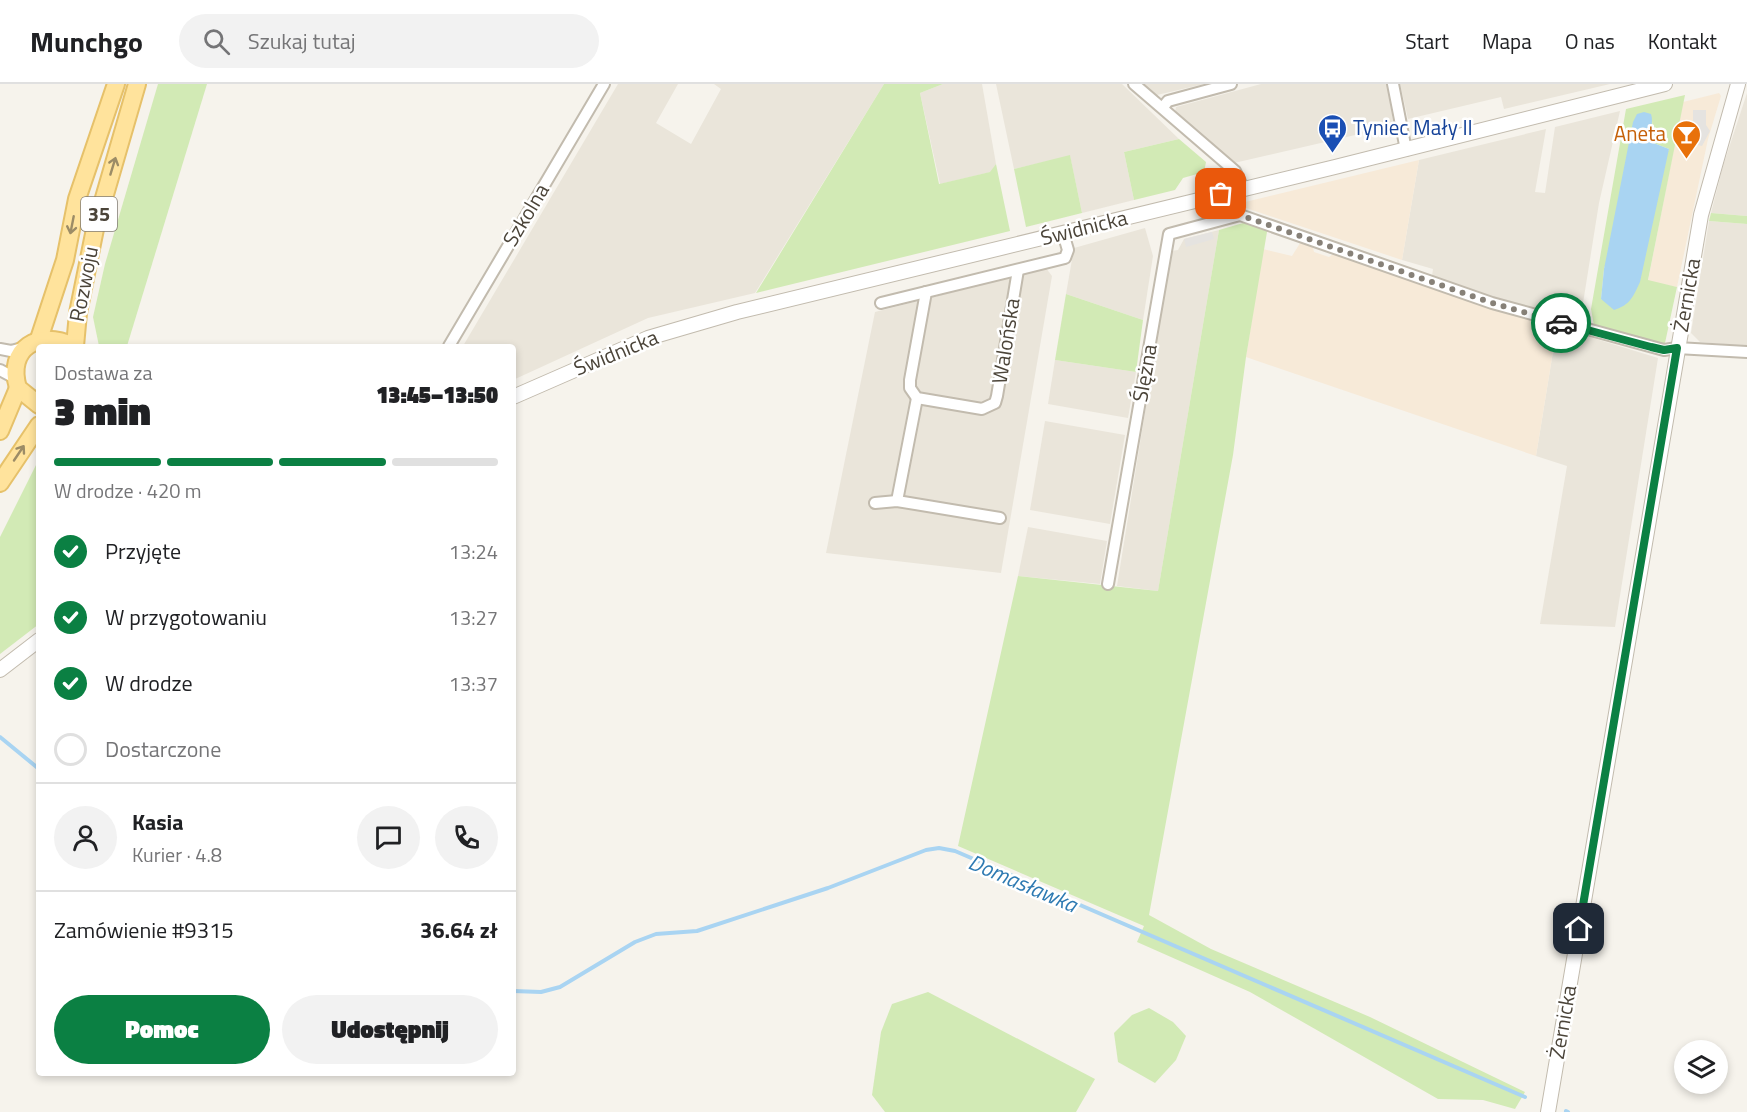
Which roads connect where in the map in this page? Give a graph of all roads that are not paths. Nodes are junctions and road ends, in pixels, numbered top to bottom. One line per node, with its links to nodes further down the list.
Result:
1 (116, 84): 17 (main road, Rozwoju / 35, one-way to 17)
2 (137, 84): 19 (main road, Rozwoju / 35, one-way to 2)
3 (604, 84): 20 (street, Szkolna)
4 (1134, 84): 9 (street)
5 (1231, 84): 9 (street)
6 (1393, 84): 10 (street)
7 (1665, 84): 10 (street, Świdnicka)
8 (1738, 84): 21 (street, Żernicka)
9 (1163, 107): 11 (street)
10 (1406, 150): 11 (street, Świdnicka)
11 (1237, 190): 12 (street); 13 (street, Świdnicka)
12 (1240, 215): 21 (street); 35 (street, Ślężna)
13 (1064, 233): 14 (street); 26 (street, Świdnicka)
14 (1018, 270): 15 (street); 27 (street, Walońska)
15 (926, 292): 16 (street); 27 (street)
16 (881, 303)
17 (33, 343): 18 (main road, 35); 22 (street); 25 (main road, 35)
18 (68, 344)
19 (74, 344)
20 (450, 344)
21 (1677, 348): 23 (street); 38 (street, Żernicka)
22 (0, 349)
23 (1747, 352)
24 (0, 370): 25 (street)
25 (16, 383): 28 (main road); 30 (main road, 35)
26 (516, 396)
27 (917, 398): 32 (street)
28 (36, 402)
29 (36, 429): 31 (main road, one-way to 29)
30 (0, 431)
31 (0, 483)
32 (897, 501): 33 (street); 34 (street)
33 (875, 503)
34 (1000, 518)
35 (1108, 584)
36 (36, 642): 37 (street)
37 (0, 670)
38 (1548, 1112)

